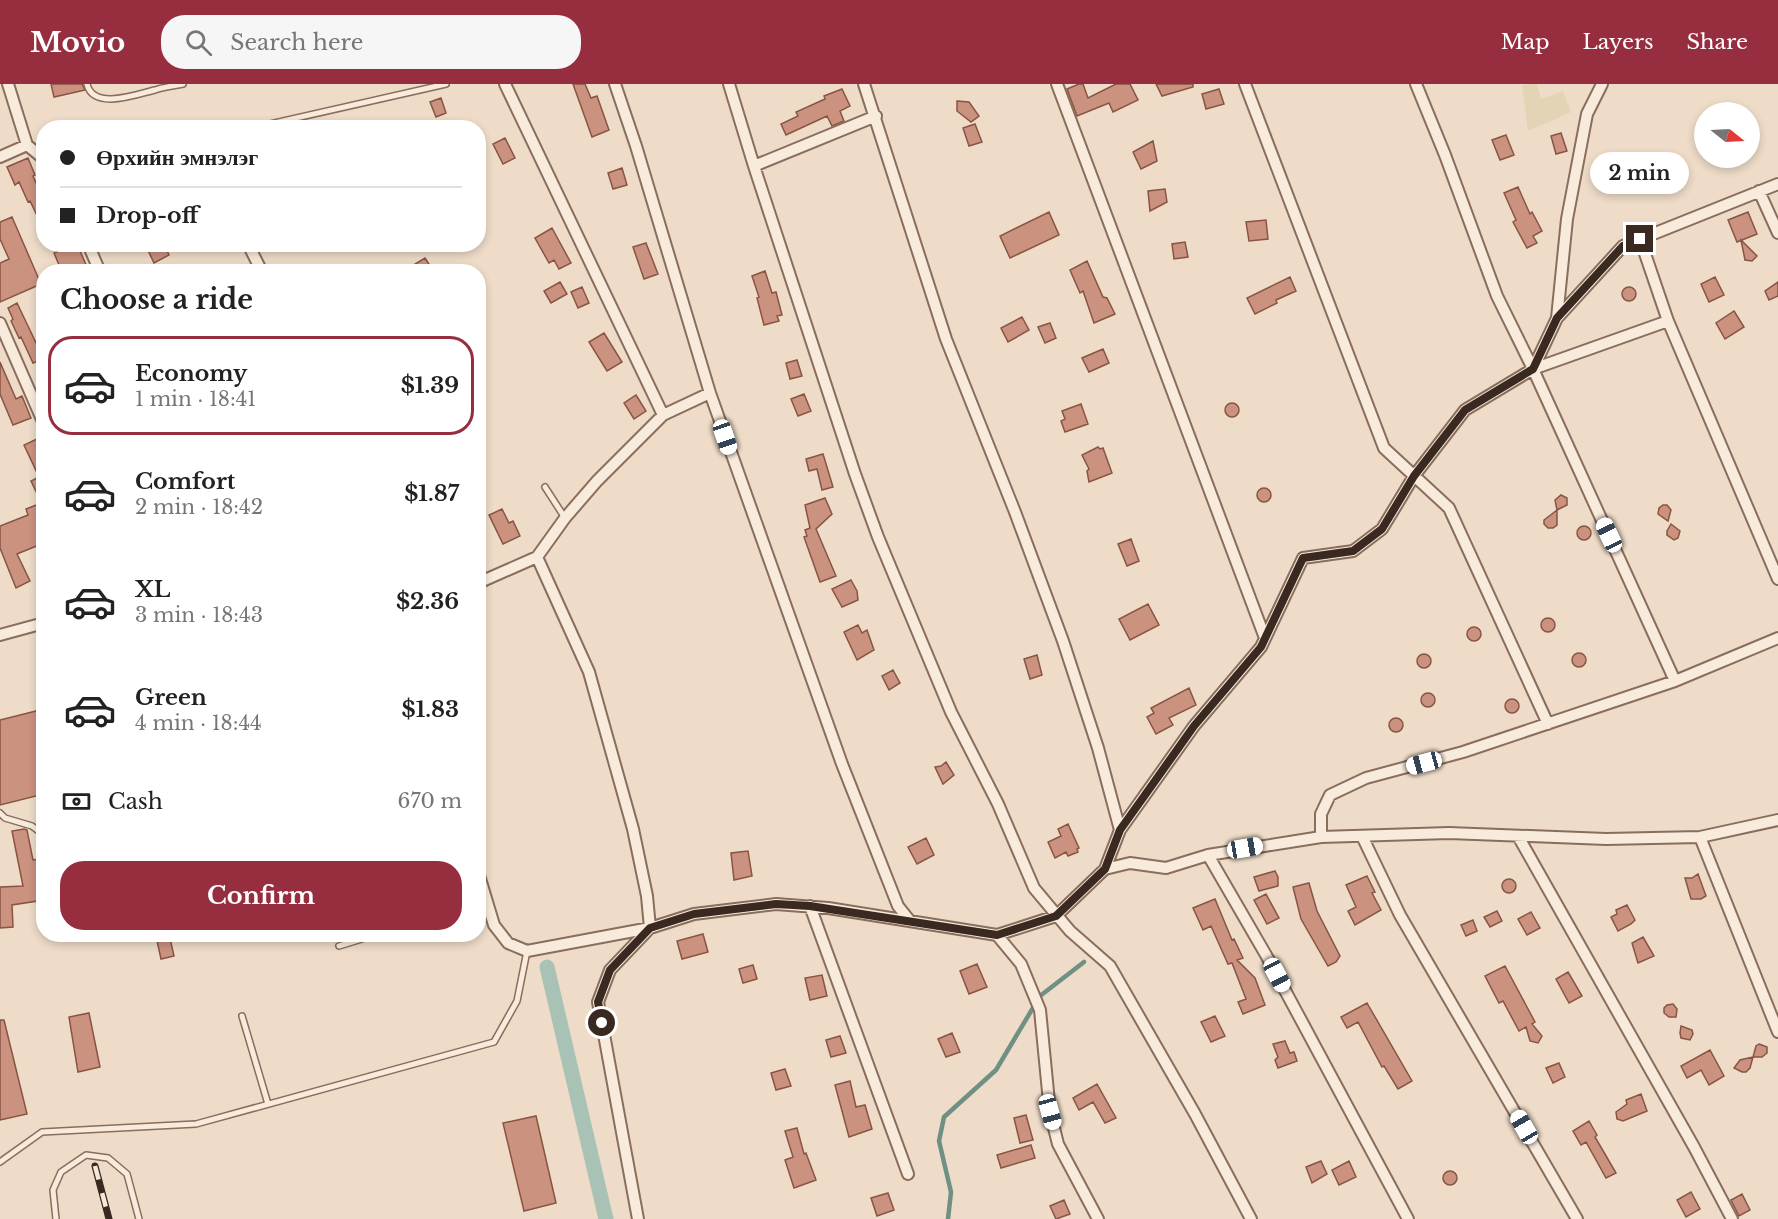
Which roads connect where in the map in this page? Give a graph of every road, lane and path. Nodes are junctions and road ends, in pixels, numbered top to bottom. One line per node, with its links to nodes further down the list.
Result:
1 (8, 84): 16 (street)
2 (87, 84): 13 (lane)
3 (183, 84): 13 (lane)
4 (446, 84): 15 (lane)
5 (505, 84): 30 (street)
6 (615, 84): 28 (street)
7 (729, 84): 19 (street)
8 (864, 84): 14 (street)
9 (1057, 84): 39 (street)
10 (1245, 84): 31 (street)
11 (1416, 84): 27 (street)
12 (1602, 84): 24 (street)
13 (156, 87)
14 (876, 116): 19 (street); 46 (street)
15 (287, 120)
16 (27, 145): 17 (street); 18 (street)
17 (36, 152)
18 (0, 157)
19 (754, 166): 55 (street)
20 (1778, 184): 21 (street)
21 (1759, 191): 22 (street); 23 (street)
22 (1778, 233)
23 (1640, 239): 24 (street); 25 (street)
24 (1557, 318): 27 (street)
25 (1668, 321): 27 (street); 36 (street)
26 (0, 322): 29 (street)
27 (1533, 369): 31 (street); 41 (street)
28 (710, 393): 30 (street); 56 (street)
29 (36, 405)
30 (663, 415): 33 (street)
31 (1414, 476): 39 (street); 42 (street)
32 (545, 487): 33 (lane)
33 (565, 518): 34 (street)
34 (537, 557): 35 (street); 57 (street)
35 (486, 579)
36 (1778, 579)
37 (36, 625): 38 (street)
38 (0, 635)
39 (1265, 638): 46 (street)
40 (1778, 638): 41 (street)
41 (1675, 681): 42 (street)
42 (1548, 724): 49 (street)
43 (0, 813): 45 (lane)
44 (1778, 820): 50 (street)
45 (36, 829)
46 (1120, 830): 52 (street)
47 (1362, 836): 48 (street); 49 (street); 73 (street)
48 (1518, 836): 50 (street); 74 (street)
49 (1321, 837): 51 (street)
50 (1700, 837): 63 (street)
51 (1208, 855): 52 (street); 72 (street)
52 (1105, 869): 55 (street)
53 (486, 898): 61 (street)
54 (810, 906): 56 (street); 57 (street); 66 (street)
55 (1056, 916): 58 (street); 71 (street)
56 (910, 921): 58 (street)
57 (650, 928): 61 (street); 69 (street)
58 (997, 935): 70 (street)
59 (352, 942): 60 (lane)
60 (339, 946)
61 (527, 951): 64 (lane)
62 (242, 1016): 64 (lane)
63 (1778, 1032)
64 (268, 1104): 65 (lane)
65 (0, 1162)
66 (908, 1174)
67 (56, 1219): 68 (lane)
68 (139, 1219)
69 (638, 1219)
70 (1098, 1219)
71 (1251, 1219)
72 (1408, 1219)
73 (1577, 1219)
74 (1732, 1219)

